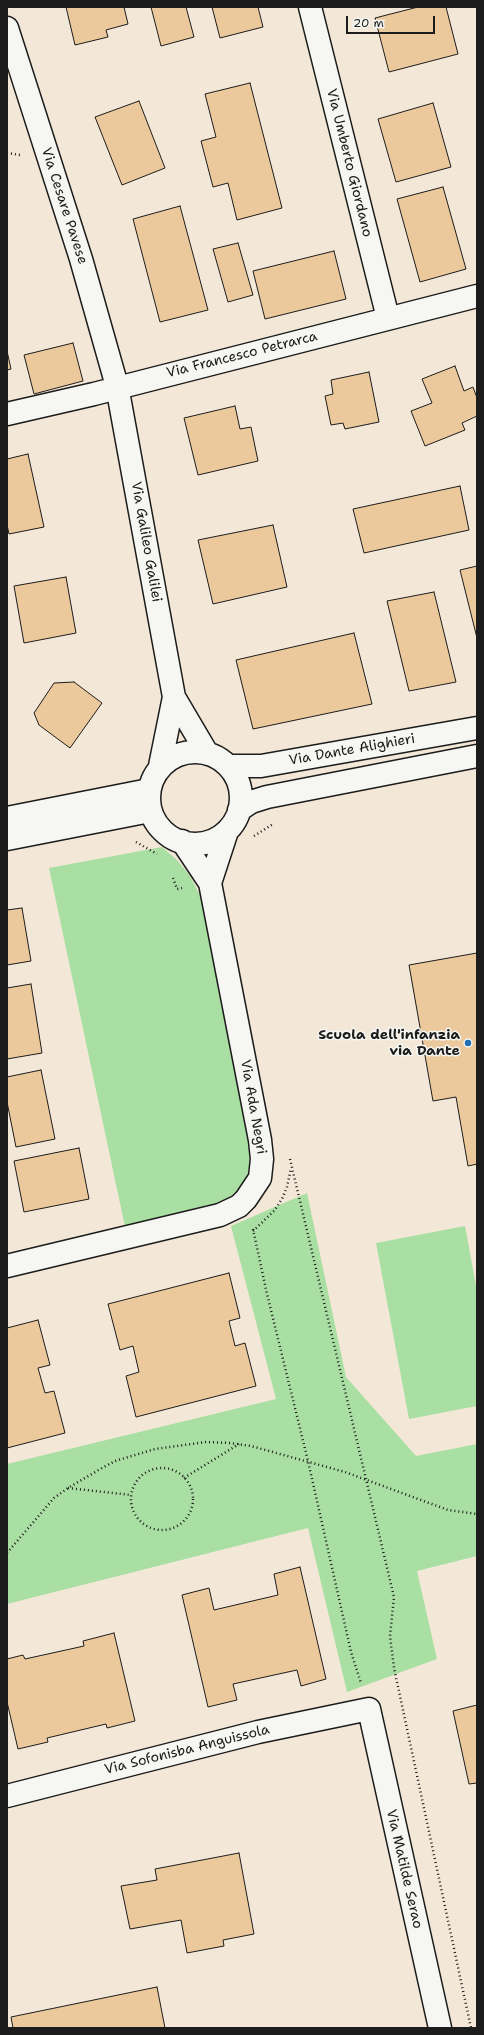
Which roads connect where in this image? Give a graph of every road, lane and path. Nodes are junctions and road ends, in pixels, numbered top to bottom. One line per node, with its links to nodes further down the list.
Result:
1 (310, 7): 6 (street, Via Umberto Giordano)
2 (7, 28): 7 (street, Via Cesare Pavese)
3 (21, 149): 4 (path)
4 (7, 153)
5 (477, 296): 6 (street, Via Francesco Petrarca)
6 (388, 318): 7 (street, Via Francesco Petrarca)
7 (117, 386): 8 (street, Via Francesco Petrarca); 9 (street, Via Galileo Galilei)
8 (7, 414)
9 (174, 697): 11 (street); 13 (street)
10 (477, 728): 14 (street, Via Dante Alighieri)
11 (207, 753): 13 (street); 14 (street)
12 (477, 756): 16 (street, Via Dante Alighieri)
13 (160, 766): 15 (street)
14 (228, 766): 16 (street)
15 (144, 805): 17 (street); 20 (street); 22 (street); 23 (path)
16 (239, 810): 19 (street)
17 (7, 818)
18 (277, 822): 21 (path)
19 (227, 831): 22 (street); 25 (street, Via Ada Negri)
20 (7, 839)
21 (248, 840)
22 (182, 841): 25 (street, Via Ada Negri)
23 (160, 856)
24 (171, 874): 25 (path)
25 (210, 883): 27 (street, Via Ada Negri)
26 (289, 1156): 32 (path)
27 (246, 1199): 28 (street, Via Ada Negri); 30 (path)
28 (7, 1266)
29 (239, 1444): 30 (path); 31 (path); 33 (path)
30 (308, 1461): 32 (path); 37 (path)
31 (184, 1478): 34 (path); 34 (path)
32 (366, 1480): 35 (path); 40 (path)
33 (68, 1488): 34 (path); 36 (path)
34 (131, 1494)
35 (477, 1514)
36 (7, 1553)
37 (368, 1709): 38 (street, Via Sofonisba Anguissola); 39 (street, Via Matilde Serao)
38 (7, 1796)
39 (440, 2028)
40 (471, 2028)

